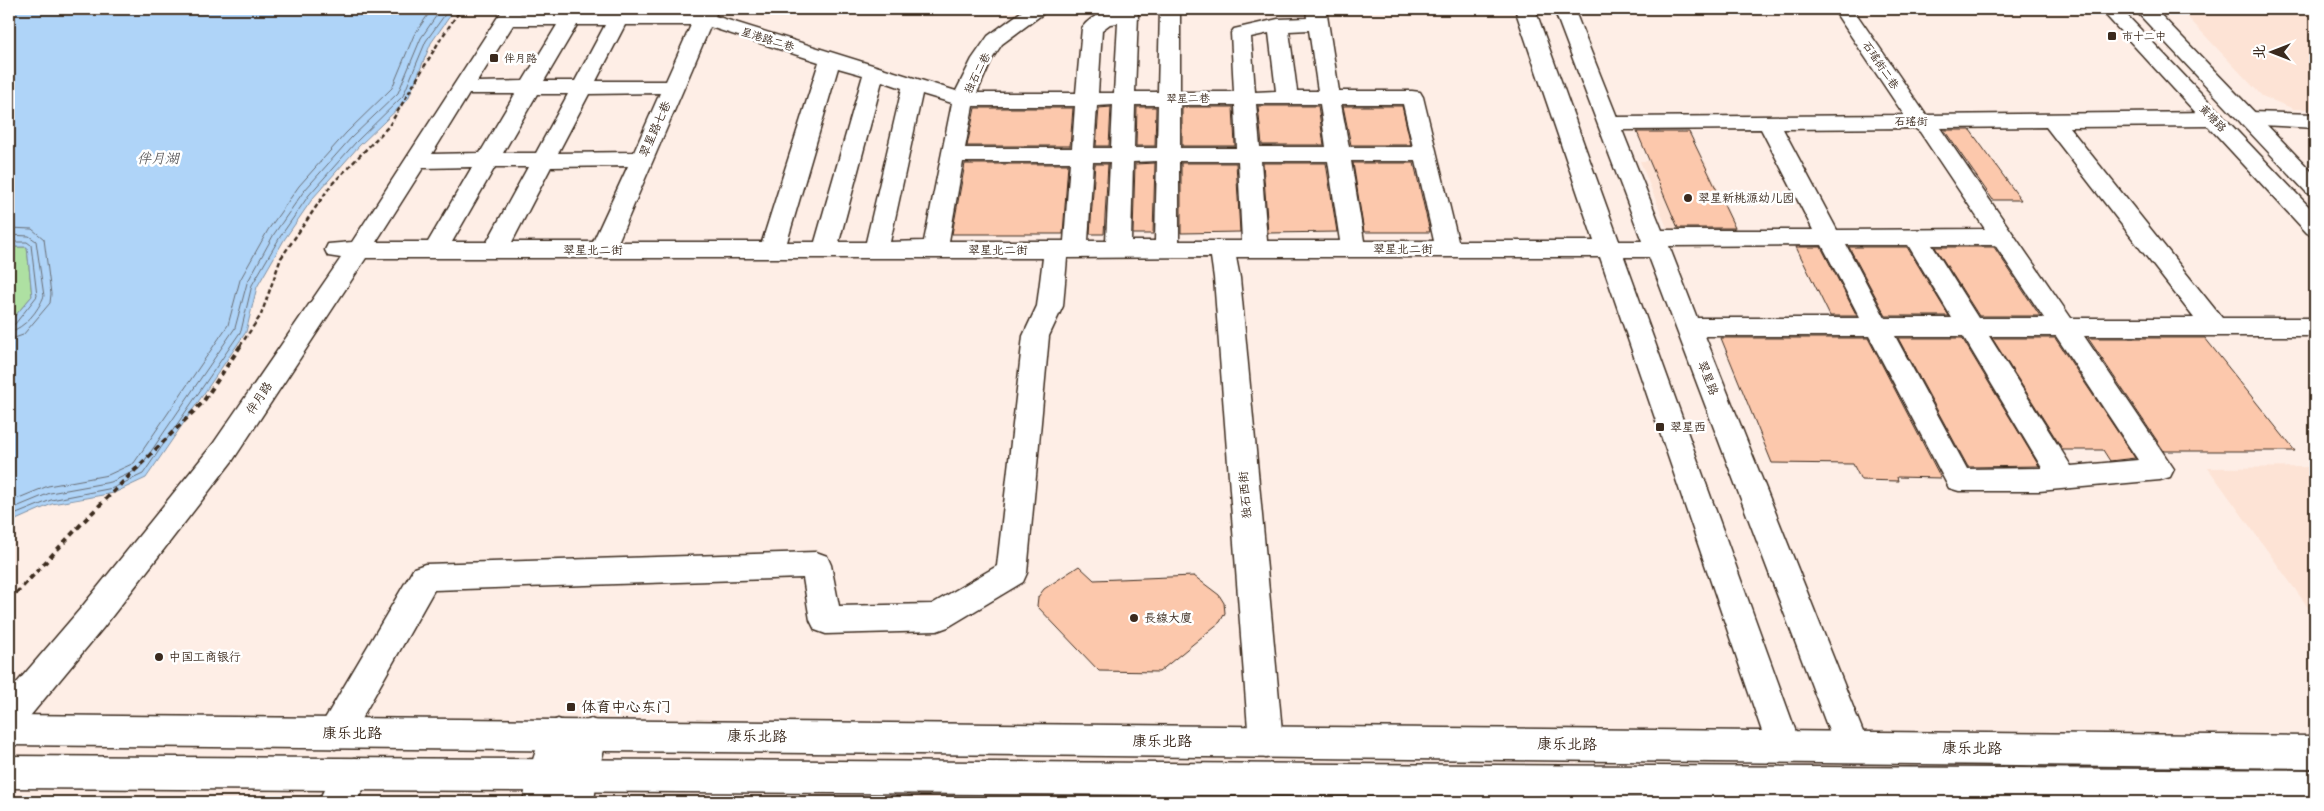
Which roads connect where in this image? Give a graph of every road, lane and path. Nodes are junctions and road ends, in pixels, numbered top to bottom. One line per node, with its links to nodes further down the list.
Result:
1 (461, 9): 76 (path)
2 (1038, 9): 28 (street, 独石二巷)
3 (1170, 9): 22 (street)
4 (1524, 9): 57 (street)
5 (1564, 9): 31 (street, 翠星路)
6 (1843, 9): 30 (street, 石瑶街二巷)
7 (2110, 9): 29 (street, 黄塘路)
8 (2144, 9): 32 (street)
9 (505, 12): 10 (street, 星港路二巷); 20 (street, 伴月路); 58 (street, 伴月路)
10 (573, 14): 11 (street, 星港路二巷); 21 (street)
11 (621, 14): 12 (street, 星港路二巷); 18 (street)
12 (706, 14): 15 (street, 星港路二巷); 19 (street, 翠星路七巷)
13 (1317, 16): 14 (street); 25 (street)
14 (1278, 25): 23 (street); 24 (street)
15 (830, 58): 16 (street, 星港路二巷); 62 (street)
16 (874, 72): 17 (street, 星港路二巷); 63 (street)
17 (914, 84): 28 (street, 星港路二巷); 64 (street)
18 (582, 87): 19 (street); 21 (street); 43 (street)
19 (674, 87): 44 (street, 翠星路七巷)
20 (462, 88): 21 (street); 45 (street, 伴月路)
21 (530, 88): 46 (street)
22 (1170, 98): 23 (street, 翠星二巷); 27 (street, 翠星二巷); 41 (street)
23 (1245, 98): 24 (street, 翠星二巷); 36 (street)
24 (1287, 98): 25 (street, 翠星二巷)
25 (1329, 98): 37 (street); 38 (street, 翠星二巷)
26 (1087, 99): 27 (street, 翠星二巷); 27 (street); 28 (street, 翠星二巷); 39 (street)
27 (1125, 99): 40 (street)
28 (963, 100): 42 (street, 独石二巷)
29 (2208, 112): 30 (street, 石瑶街); 33 (street, 石瑶街); 48 (street, 黄塘路)
30 (1914, 114): 31 (street, 石瑶街); 33 (street, 石瑶街); 35 (street, 石瑶街); 50 (street, 石瑶街二巷)
31 (1605, 116): 35 (street, 石瑶街); 52 (street, 翠星路)
32 (2250, 119): 34 (street); 47 (street)
33 (2052, 120): 73 (street)
34 (2315, 121)
35 (1768, 122): 51 (street)
36 (1249, 154): 37 (street); 41 (street); 54 (street)
37 (1338, 154): 38 (street); 55 (street)
38 (1426, 154): 56 (street)
39 (1082, 155): 40 (street); 42 (street); 66 (street)
40 (1122, 155): 41 (street); 67 (street)
41 (1168, 155): 68 (street)
42 (953, 156): 65 (street, 独石二巷)
43 (543, 160): 44 (street); 46 (street); 60 (street)
44 (642, 160): 61 (street, 翠星路七巷)
45 (415, 161): 46 (street); 58 (street, 伴月路)
46 (487, 161): 59 (street)
47 (2315, 188)
48 (2315, 227)
49 (1915, 237): 50 (street, 翠星北二街); 51 (street, 翠星北二街); 71 (street)
50 (2003, 237): 72 (street, 石瑶街二巷)
51 (1830, 238): 52 (street, 翠星北二街); 70 (street)
52 (1656, 244): 57 (street, 翠星北二街); 69 (street, 翠星路)
53 (1222, 249): 54 (street, 翠星北二街); 68 (street, 翠星北二街); 83 (street, 独石西街)
54 (1255, 249): 55 (street, 翠星北二街)
55 (1353, 249): 56 (street, 翠星北二街)
56 (1448, 249): 57 (street, 翠星北二街)
57 (1609, 249): 84 (street)
58 (348, 250): 59 (street, 翠星北二街); 77 (street, 伴月路); 78 (street, 伴月路)
59 (435, 250): 60 (street, 翠星北二街)
60 (495, 250): 61 (street, 翠星北二街)
61 (602, 250): 62 (street, 翠星北二街)
62 (772, 250): 63 (street, 翠星北二街)
63 (825, 250): 64 (street, 翠星北二街)
64 (876, 250): 65 (street, 翠星北二街)
65 (935, 250): 66 (street, 翠星北二街)
66 (1066, 250): 67 (street, 翠星北二街); 80 (street)
67 (1118, 250): 68 (street, 翠星北二街)
68 (1167, 250)
69 (1688, 327): 70 (street); 85 (street, 翠星路)
70 (1877, 327): 71 (street); 75 (street)
71 (1970, 327): 72 (street); 75 (street)
72 (2064, 327): 73 (street); 75 (street, 石瑶街二巷)
73 (2215, 327): 74 (street)
74 (2315, 328)
75 (2063, 478)
76 (9, 601)
77 (9, 687)
78 (9, 716)
79 (9, 730): 80 (street, 康乐北路)
80 (335, 733): 81 (street, 康乐北路)
81 (558, 735): 82 (street, 康乐北路); 92 (street)
82 (591, 735): 83 (street, 康乐北路); 93 (street)
83 (1266, 742): 84 (street, 康乐北路)
84 (1784, 746): 85 (street, 康乐北路)
85 (1852, 747): 86 (street, 康乐北路)
86 (2137, 750): 87 (street, 康乐北路); 90 (street)
87 (2315, 752)
88 (9, 772): 89 (street)
89 (354, 774): 92 (street); 94 (street)
90 (2156, 785): 91 (street); 93 (street)
91 (2315, 786)
92 (543, 789): 93 (street)
93 (578, 789)
94 (336, 802)

